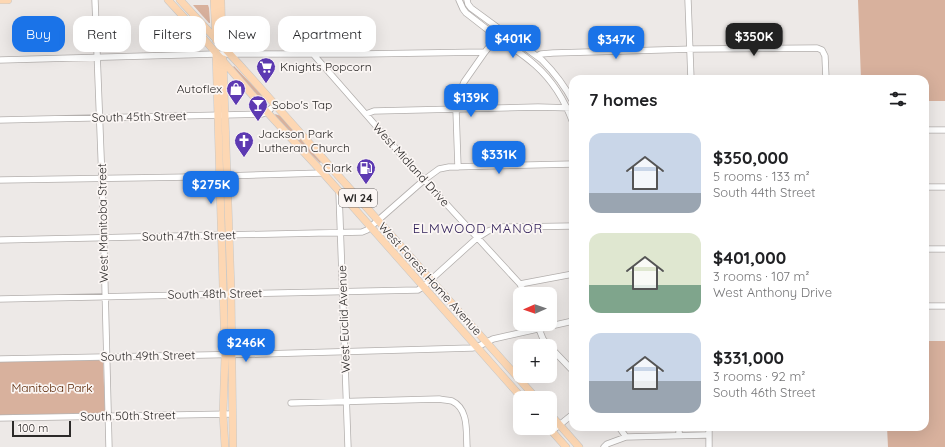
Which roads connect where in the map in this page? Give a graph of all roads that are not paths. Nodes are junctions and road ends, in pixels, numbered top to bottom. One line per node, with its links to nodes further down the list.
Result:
1 (0, 0): 2 (main road)
2 (8, 0)
3 (95, 0): 23 (street, West Manitoba Street)
4 (168, 0): 21 (main road, West Forest Home Avenue / WI 24)
5 (180, 0): 14 (main road, West Forest Home Avenue / WI 24)
6 (214, 0): 11 (main road)
7 (221, 0): 12 (main road)
8 (460, 0): 15 (street)
9 (467, 0): 13 (street)
10 (688, 0): 16 (street)
11 (215, 16)
12 (221, 16)
13 (502, 30): 15 (street); 22 (street)
14 (214, 36)
15 (497, 36): 19 (street); 31 (street)
16 (690, 49): 22 (street); 26 (street); 27 (street)
17 (221, 52): 21 (main road)
18 (223, 52): 21 (main road, West Forest Home Avenue / WI 24)
19 (485, 52): 20 (street); 32 (street)
20 (313, 54): 21 (street); 34 (street, West Midland Drive)
21 (223, 56): 23 (street); 25 (main road, West Forest Home Avenue / WI 24); 28 (main road); 30 (main road, West Forest Home Avenue / WI 24); 36 (main road)
22 (537, 56): 29 (street)
23 (97, 58): 24 (street); 37 (street, West Manitoba Street)
24 (0, 60)
25 (234, 73): 28 (main road); 33 (main road, West Forest Home Avenue / WI 24)
26 (691, 75)
27 (826, 75)
28 (223, 77): 36 (main road)
29 (569, 95)
30 (275, 105): 33 (street); 42 (main road, West Forest Home Avenue / WI 24)
31 (566, 108): 32 (street); 35 (street)
32 (456, 110): 34 (street); 43 (street)
33 (267, 112): 36 (street, South 45th Street); 44 (main road, West Forest Home Avenue / WI 24)
34 (366, 114): 48 (street, West Midland Drive)
35 (569, 114)
36 (222, 115): 37 (street, South 45th Street); 45 (main road)
37 (100, 117): 38 (street, South 45th Street); 46 (street, West Manitoba Street)
38 (0, 120)
39 (929, 130): 40 (street)
40 (945, 130)
41 (569, 164): 43 (street)
42 (330, 167): 44 (street); 52 (main road, West Forest Home Avenue / WI 24)
43 (458, 167): 48 (street)
44 (323, 173): 45 (street); 51 (main road, West Forest Home Avenue / WI 24)
45 (224, 176): 46 (street); 55 (main road)
46 (102, 178): 47 (street); 56 (street, West Manitoba Street)
47 (0, 180)
48 (424, 180): 52 (street); 57 (street, West Midland Drive)
49 (929, 187): 50 (street)
50 (945, 187)
51 (339, 192): 52 (main road, West Forest Home Avenue / WI 24); 54 (street, West Euclid Avenue)
52 (374, 224): 54 (street, South 47th Street); 62 (main road, West Forest Home Avenue / WI 24)
53 (569, 226): 57 (street)
54 (341, 232): 55 (street, South 47th Street); 65 (street, West Euclid Avenue)
55 (225, 235): 56 (street, South 47th Street); 66 (main road)
56 (103, 238): 58 (street, South 47th Street); 67 (street, West Manitoba Street)
57 (477, 238): 62 (street); 63 (street, West Midland Drive)
58 (0, 240)
59 (929, 249): 60 (street)
60 (945, 249)
61 (569, 275): 63 (street)
62 (427, 283): 65 (street, South 48th Street); 74 (main road, West Forest Home Avenue / WI 24); 75 (main road, West Forest Home Avenue / WI 24)
63 (520, 284): 64 (street, West Midland Drive)
64 (522, 287)
65 (342, 292): 66 (street, South 48th Street); 76 (street, West Euclid Avenue)
66 (227, 294): 67 (street, South 48th Street); 78 (main road)
67 (104, 297): 68 (street, South 48th Street); 79 (street, West Manitoba Street)
68 (0, 299)
69 (929, 306): 70 (street)
70 (945, 306)
71 (569, 322): 72 (street, South 49th Street)
72 (557, 324)
73 (530, 331): 74 (street, South 49th Street)
74 (486, 342): 75 (street, South 49th Street); 83 (main road, West Forest Home Avenue / WI 24)
75 (477, 347): 76 (street, South 49th Street); 82 (main road, West Forest Home Avenue / WI 24)
76 (345, 352): 78 (street, South 49th Street); 84 (street, West Euclid Avenue)
77 (557, 354): 81 (street)
78 (228, 355): 79 (street, South 49th Street); 86 (main road); 87 (main road)
79 (106, 357): 80 (street, South 49th Street); 88 (street, West Manitoba Street)
80 (0, 360)
81 (569, 367)
82 (516, 391)
83 (530, 391)
84 (347, 402): 85 (street); 106 (street, West Euclid Avenue); 107 (street)
85 (290, 403)
86 (224, 414): 87 (street, South 50th Street); 88 (street, South 50th Street); 92 (main road)
87 (232, 414): 103 (main road)
88 (108, 416): 90 (street, South 50th Street); 104 (street, West Manitoba Street)
89 (569, 417): 93 (street)
90 (0, 418)
91 (557, 422): 93 (main road)
92 (224, 423): 103 (main road); 105 (main road)
93 (560, 425): 94 (street); 109 (main road)
94 (557, 426)
95 (622, 431): 101 (street)
96 (679, 431): 102 (street)
97 (706, 431): 100 (street)
98 (709, 431): 112 (street)
99 (555, 435): 108 (main road)
100 (706, 435): 102 (street); 111 (street)
101 (626, 436): 102 (street); 110 (street)
102 (679, 436)
103 (233, 446)
104 (109, 447)
105 (225, 447)
106 (348, 447)
107 (467, 447)
108 (566, 447)
109 (579, 447)
110 (604, 447)
111 (706, 447)
112 (709, 447)

